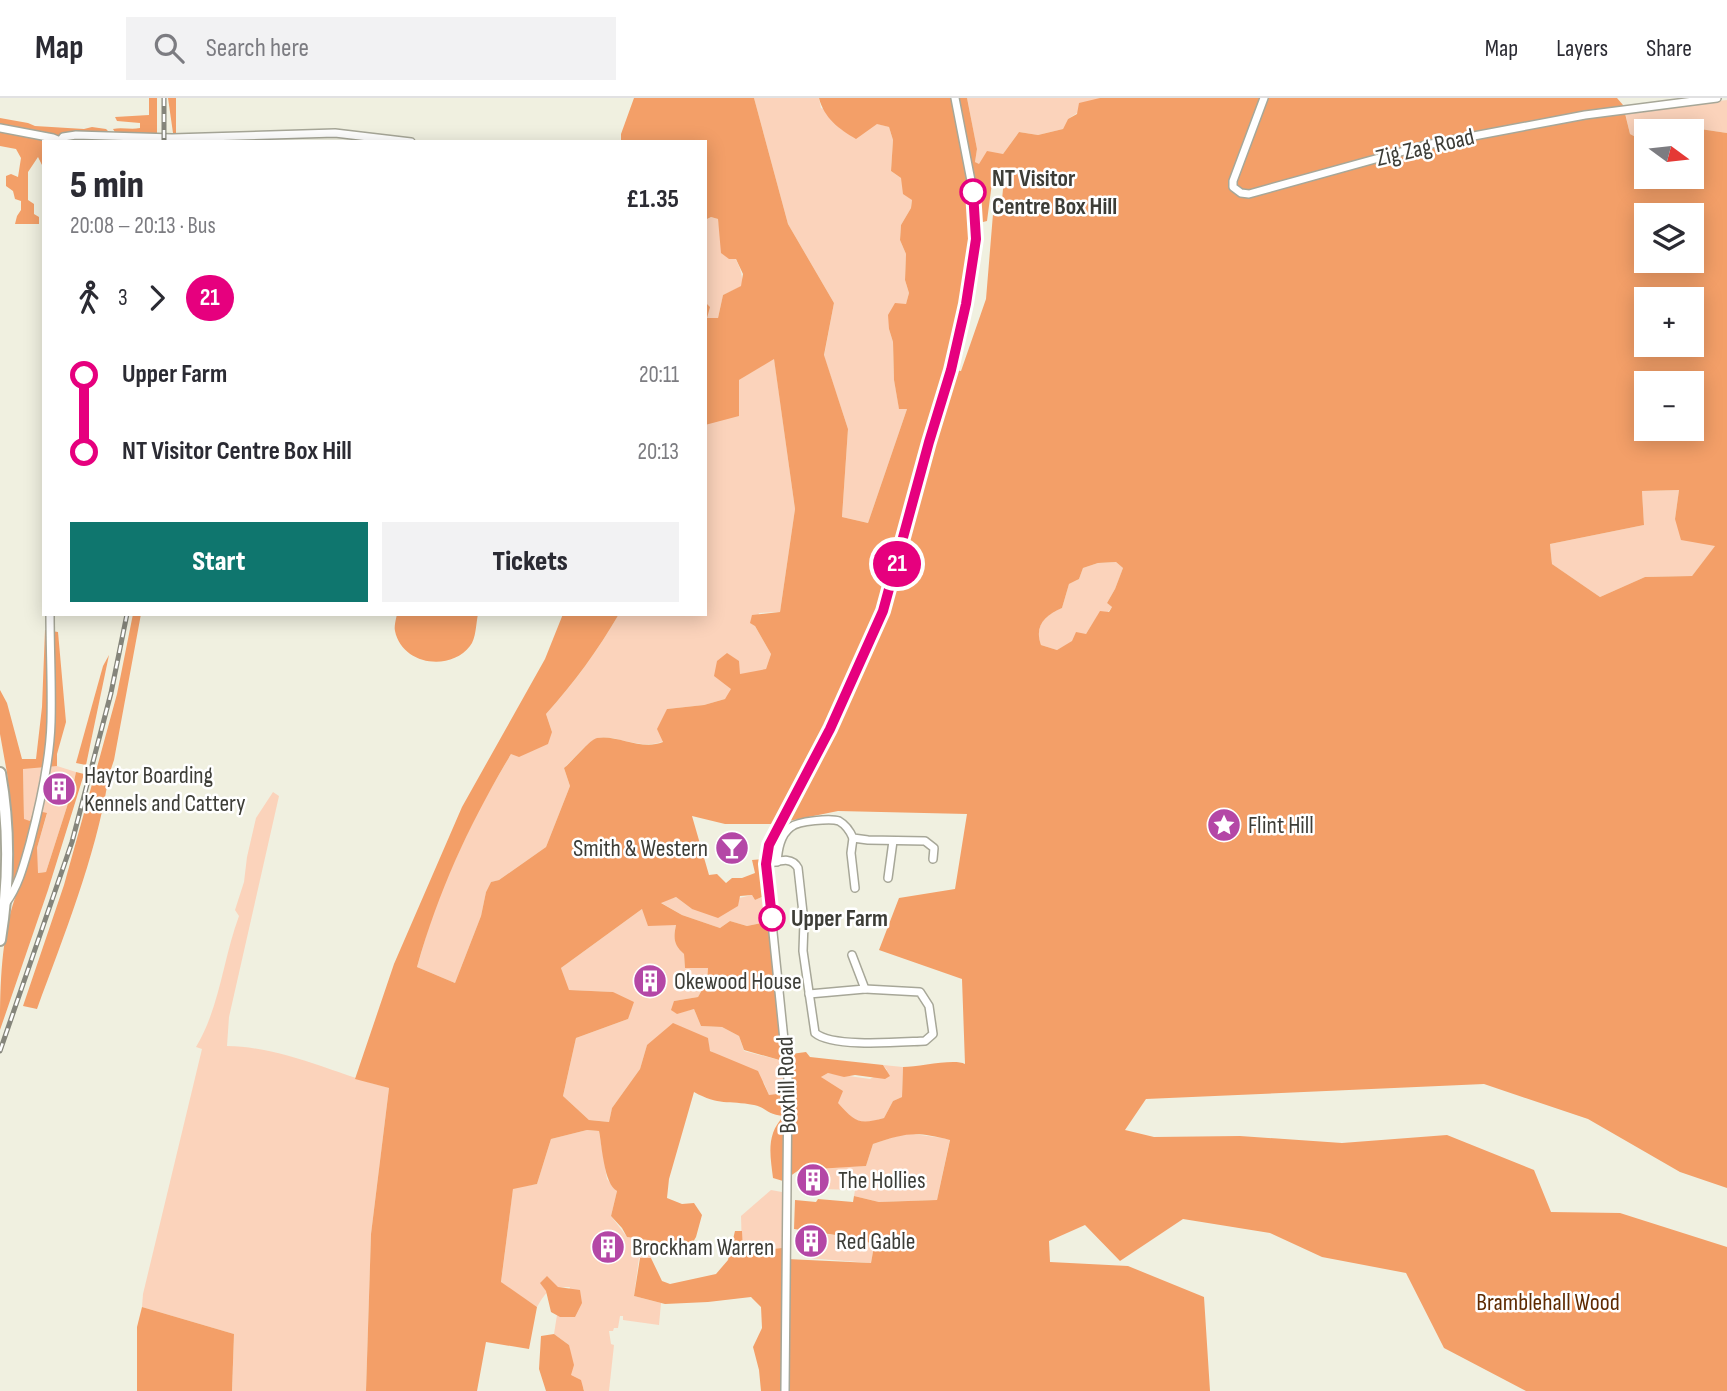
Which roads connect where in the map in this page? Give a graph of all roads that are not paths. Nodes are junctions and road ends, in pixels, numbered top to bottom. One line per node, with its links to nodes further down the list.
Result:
1 (955, 98): 15 (street)
2 (1264, 98): 3 (street, Zig Zag Road)
3 (1717, 98)
4 (0, 128): 6 (street)
5 (112, 139): 7 (street); 8 (street)
6 (58, 140)
7 (61, 140)
8 (394, 140)
9 (50, 616): 18 (street)
10 (0, 773): 18 (main road)
11 (853, 838): 12 (street); 14 (street); 17 (street)
12 (893, 841): 13 (street); 16 (street)
13 (933, 859)
14 (777, 862): 15 (street); 22 (street)
15 (766, 864): 23 (street, Boxhill Road)
16 (888, 878)
17 (855, 888)
18 (6, 903): 19 (main road)
19 (0, 940)
20 (852, 955): 21 (street)
21 (865, 989): 22 (street); 22 (street)
22 (809, 994)
23 (785, 1391)

